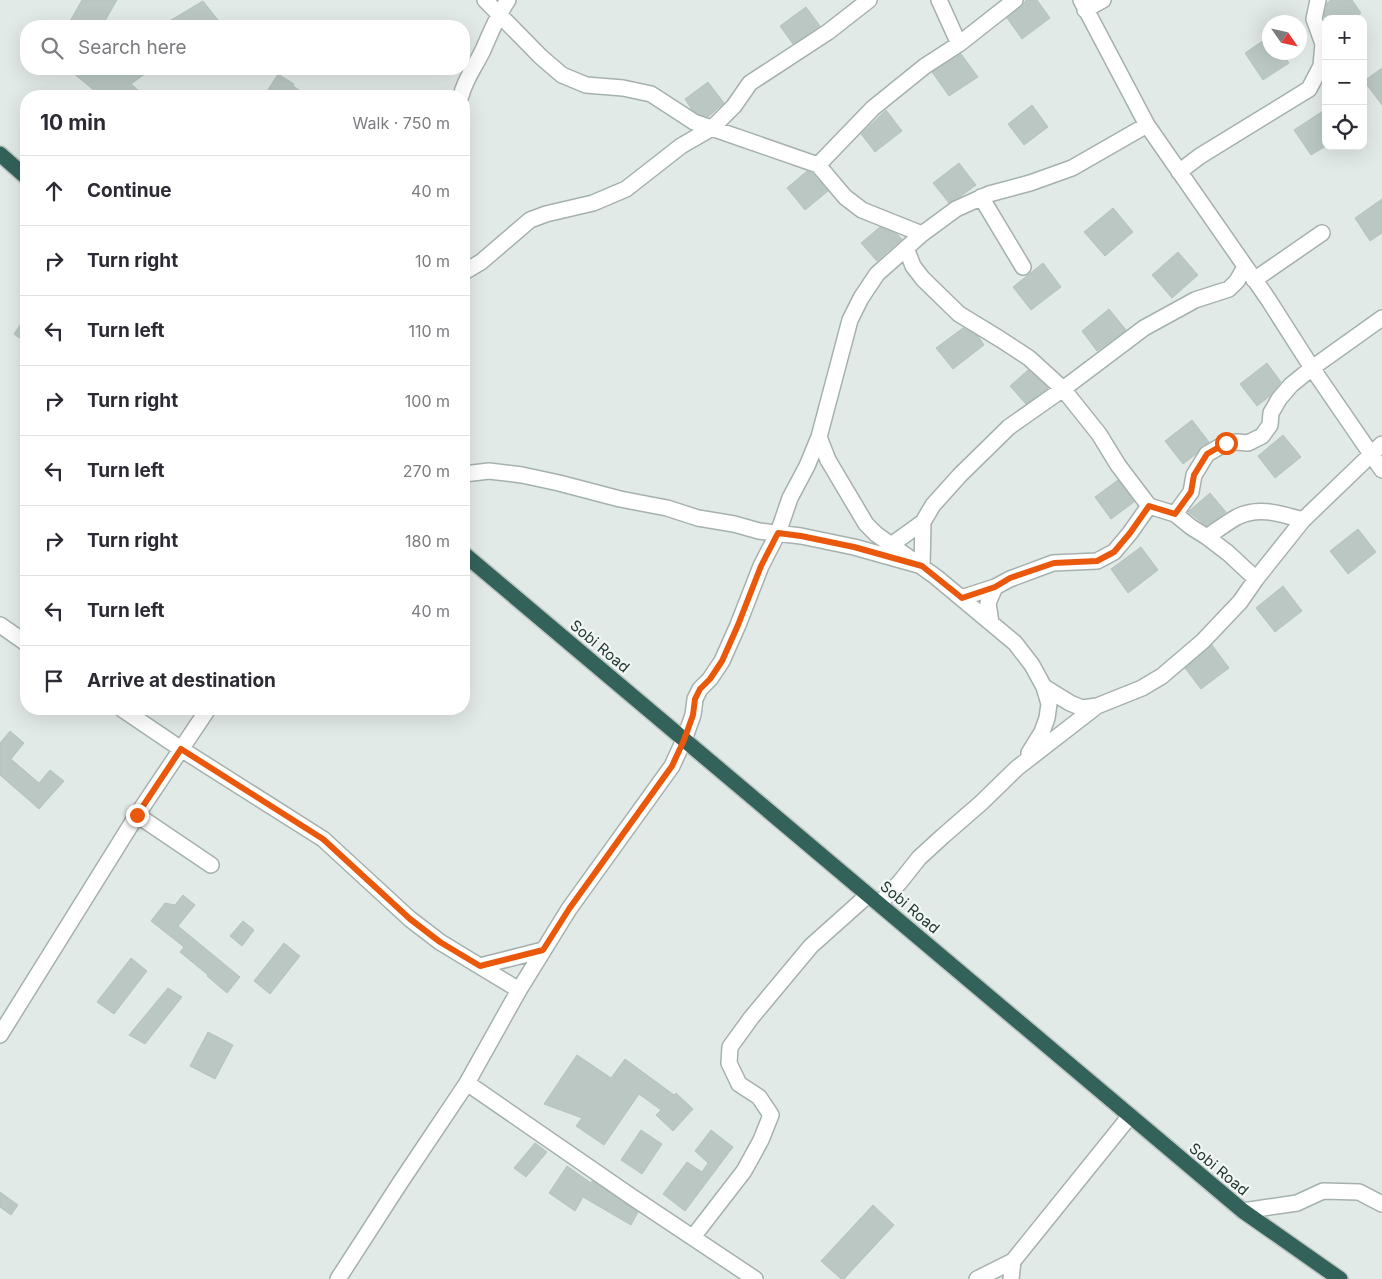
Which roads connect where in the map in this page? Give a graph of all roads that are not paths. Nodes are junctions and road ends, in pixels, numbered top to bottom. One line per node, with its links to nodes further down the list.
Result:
1 (485, 0): 9 (street)
2 (508, 0): 9 (street)
3 (869, 0): 15 (street)
4 (939, 0): 10 (street)
5 (1015, 0): 10 (street)
6 (1103, 0): 8 (street)
7 (1318, 0): 19 (street)
8 (1083, 5): 14 (street)
9 (498, 14): 11 (street); 15 (street)
10 (959, 44): 17 (street)
11 (470, 74)
12 (470, 75): 13 (street)
13 (463, 90)
14 (1147, 125): 19 (street); 20 (street)
15 (712, 128): 17 (street); 26 (street)
16 (0, 154): 18 (highway)
17 (818, 165): 22 (street)
18 (20, 172)
19 (1179, 172): 25 (street)
20 (981, 198): 22 (street); 24 (street)
21 (1322, 233): 27 (street)
22 (922, 234): 23 (street)
23 (906, 248): 30 (street); 31 (street)
24 (1024, 267)
25 (1245, 267): 27 (street); 30 (street)
26 (470, 268)
27 (1254, 280): 29 (street)
28 (1382, 318): 29 (street)
29 (1312, 368): 32 (street); 36 (street)
30 (1063, 389): 35 (street); 38 (street)
31 (819, 437): 39 (street); 41 (street)
32 (1377, 449): 33 (street); 37 (street)
33 (1382, 470)
34 (470, 473): 39 (street)
35 (1149, 506): 36 (street); 45 (street)
36 (1175, 514): 40 (street)
37 (1304, 520): 40 (street); 44 (street)
38 (923, 522): 41 (street); 43 (street)
39 (778, 533): 43 (street); 54 (street)
40 (1207, 537): 44 (street)
41 (891, 545): 43 (street)
42 (470, 559): 54 (highway, Sobi Road)
43 (922, 566): 46 (street)
44 (1256, 579): 51 (street)
45 (995, 587): 46 (street); 47 (street)
46 (962, 598): 47 (street)
47 (991, 623): 50 (street)
48 (0, 625): 49 (street)
49 (20, 639)
50 (1044, 687): 51 (street); 56 (street)
51 (1097, 706): 56 (street)
52 (131, 715): 55 (street)
53 (204, 715): 55 (street)
54 (684, 740): 59 (highway, Sobi Road); 60 (street)
55 (181, 749): 57 (street); 61 (street)
56 (1017, 768): 59 (street)
57 (137, 815): 58 (street); 63 (street)
58 (211, 865)
59 (873, 899): 65 (highway, Sobi Road); 68 (street)
60 (543, 950): 61 (street); 62 (street)
61 (480, 966): 62 (street)
62 (519, 990): 64 (street)
63 (0, 1035)
64 (467, 1083): 68 (street); 70 (street)
65 (1130, 1116): 67 (highway, Sobi Road); 69 (street)
66 (1382, 1204): 67 (street)
67 (1243, 1212): 74 (highway, Sobi Road)
68 (693, 1237): 71 (street)
69 (1012, 1261): 72 (street); 73 (street)
70 (338, 1279)
71 (756, 1279)
72 (977, 1279)
73 (1012, 1279)
74 (1340, 1279)

